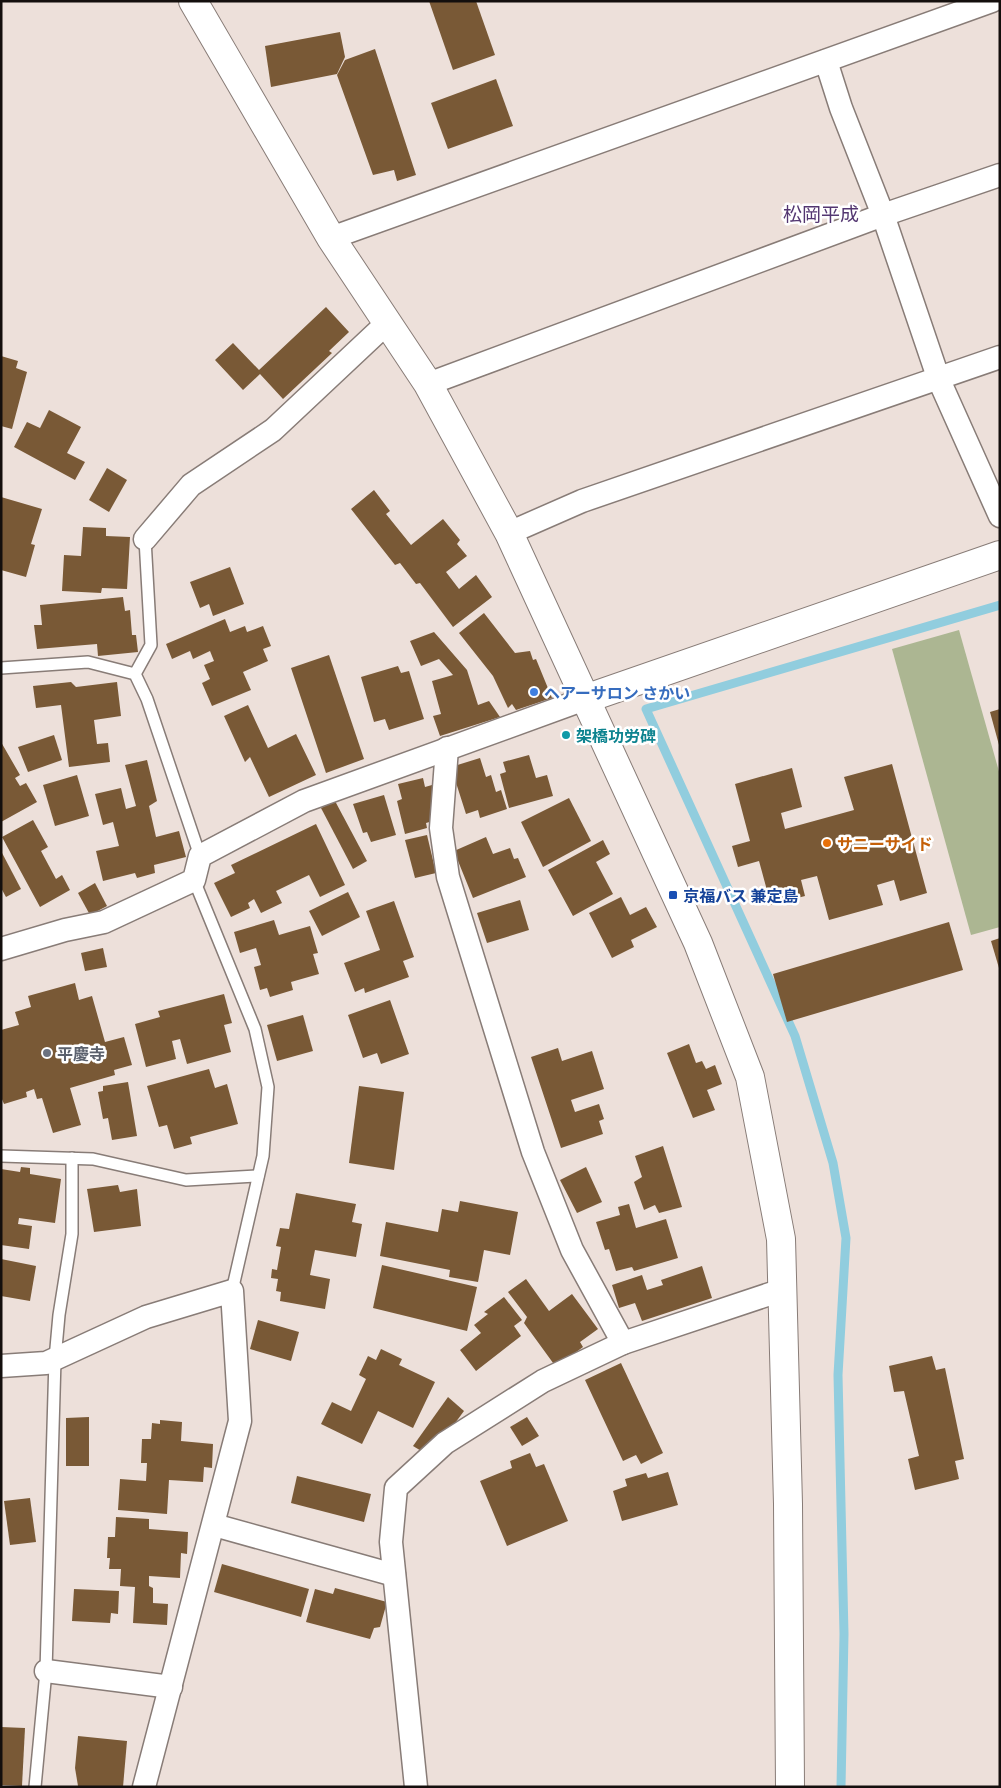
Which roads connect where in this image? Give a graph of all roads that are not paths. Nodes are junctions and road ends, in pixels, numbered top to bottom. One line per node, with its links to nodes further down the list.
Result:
1 (193, 1): 6 (street)
2 (992, 1): 3 (street)
3 (826, 61): 5 (street); 6 (street)
4 (1000, 175): 5 (street)
5 (883, 215): 9 (street); 10 (street)
6 (331, 238): 7 (street)
7 (387, 323): 10 (street); 13 (street)
8 (1000, 357): 9 (street)
9 (939, 380): 11 (street); 12 (street)
10 (428, 384): 12 (street)
11 (1000, 516)
12 (509, 533): 17 (street)
13 (145, 538): 16 (lane)
14 (1000, 555): 17 (street)
15 (1, 668): 16 (lane)
16 (135, 674): 19 (lane)
17 (585, 699): 18 (street); 25 (street)
18 (447, 748): 19 (street); 27 (street)
19 (200, 856): 20 (street)
20 (194, 880): 21 (street); 24 (lane)
21 (1, 949)
22 (1, 1156): 23 (lane)
23 (72, 1158): 24 (lane); 28 (lane)
24 (258, 1176): 26 (lane)
25 (782, 1290): 27 (street); 37 (street)
26 (232, 1291): 28 (street); 30 (street)
27 (622, 1343): 31 (street)
28 (56, 1358): 29 (street); 32 (lane)
29 (1, 1366)
30 (214, 1525): 31 (street); 33 (street)
31 (394, 1575): 36 (street)
32 (46, 1671): 33 (street); 34 (lane)
33 (171, 1687): 35 (street)
34 (35, 1787)
35 (144, 1787)
36 (416, 1787)
37 (790, 1787)

